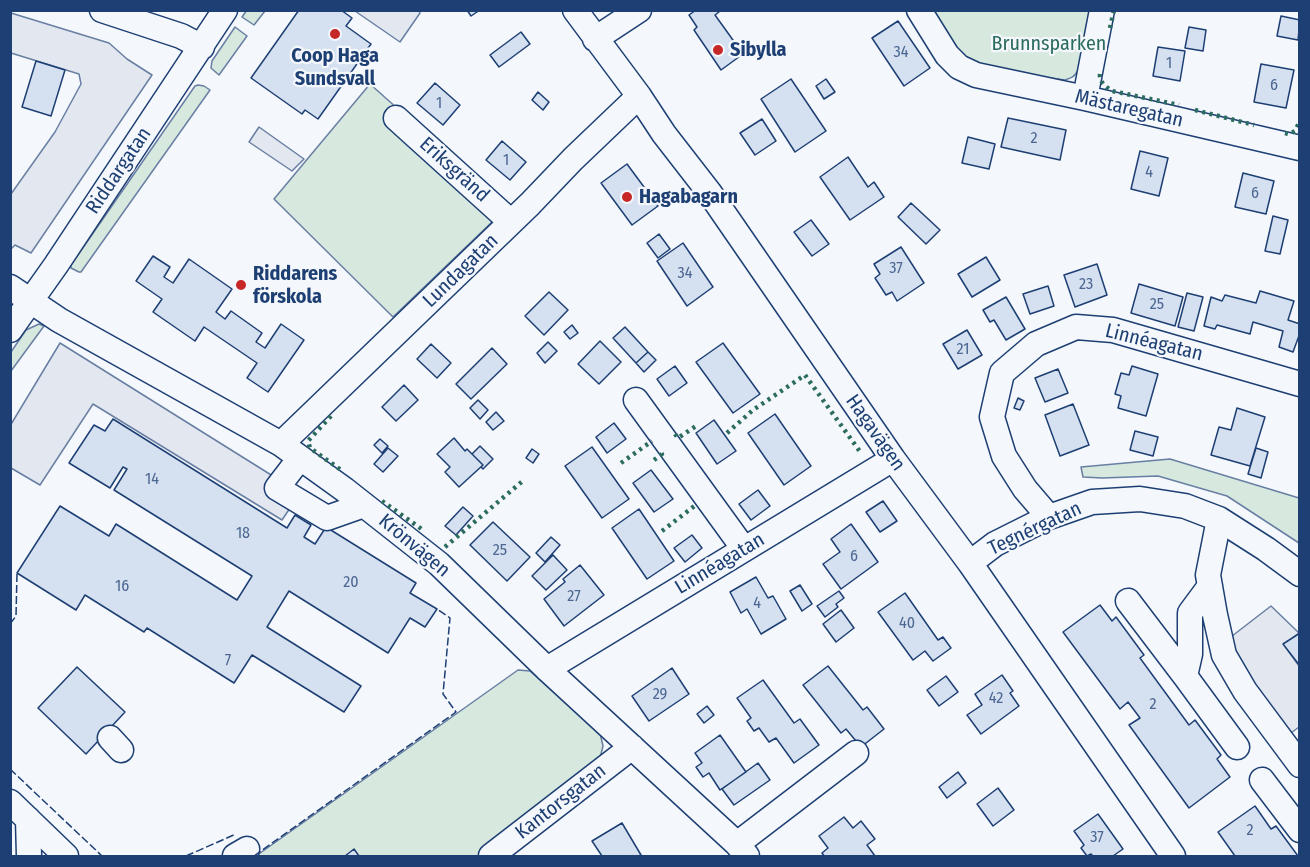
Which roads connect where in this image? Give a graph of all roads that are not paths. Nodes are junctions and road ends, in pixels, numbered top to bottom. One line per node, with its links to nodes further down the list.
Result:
1 (102, 10): 8 (street)
2 (225, 10): 8 (street, Riddargatan)
3 (575, 10): 7 (street, Hagavägen)
4 (639, 10): 7 (street)
5 (919, 10): 10 (street, Mästaregatan)
6 (1102, 10): 10 (street)
7 (595, 39): 9 (street, Hagavägen)
8 (202, 46): 15 (street, Riddargatan)
9 (639, 96): 13 (street, Lundagatan); 20 (street, Hagavägen)
10 (1085, 98): 12 (street, Mästaregatan)
11 (396, 118): 13 (street, Eriksgränd)
12 (1299, 148)
13 (512, 222): 19 (street, Lundagatan)
14 (10, 287): 15 (street, Krönvägen)
15 (31, 301): 16 (street, Riddargatan); 19 (street, Krönvägen)
16 (10, 330)
17 (1299, 384): 22 (street, Linnéagatan)
18 (636, 400): 24 (street)
19 (290, 451): 21 (street, Krönvägen); 21 (street, Lundagatan)
20 (893, 459): 24 (street, Linnéagatan); 25 (street, Hagavägen)
21 (364, 505): 29 (street, Krönvägen)
22 (1049, 518): 23 (street, Tegnérgatan); 25 (street, Tegnérgatan)
23 (1218, 519): 26 (street, Tegnérgatan); 27 (street)
24 (744, 549): 29 (street, Linnéagatan)
25 (970, 563): 43 (street, Hagavägen)
26 (1299, 574)
27 (1210, 586): 30 (street); 34 (street)
28 (1128, 601): 30 (street)
29 (547, 669): 31 (street, Krönvägen)
30 (1185, 676): 32 (street)
31 (632, 747): 39 (street, Krönvägen); 42 (street, Kantorsgatan)
32 (1237, 747)
33 (856, 753): 39 (street)
34 (1299, 765)
35 (1262, 780): 38 (street)
36 (10, 802): 37 (street)
37 (28, 819): 40 (street); 41 (street)
38 (1299, 830)
39 (742, 850)
40 (29, 856)
41 (66, 856)
42 (491, 856)
43 (1173, 856)

